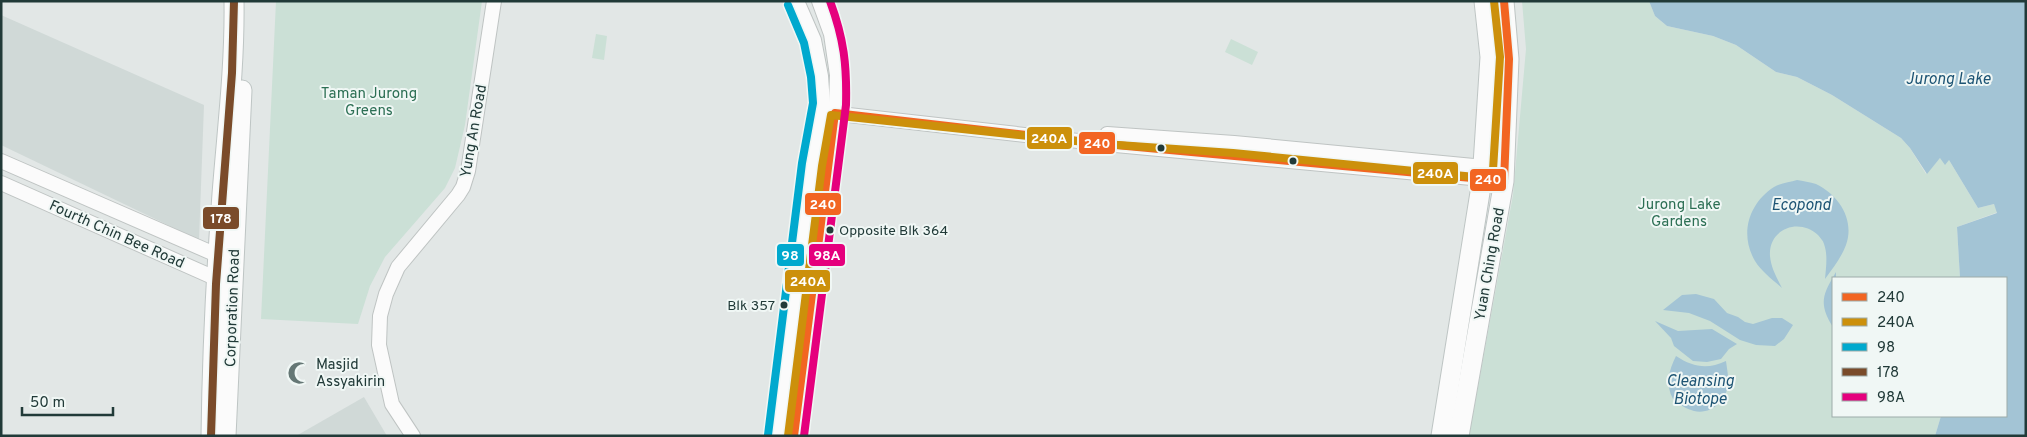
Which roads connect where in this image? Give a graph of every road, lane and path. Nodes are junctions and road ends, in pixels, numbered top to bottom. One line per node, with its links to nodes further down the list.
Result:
1 (234, 1): 15 (street, Corporation Road)
2 (245, 1): 15 (street, Corporation Road)
3 (494, 1): 19 (street, Yung An Road)
4 (797, 1): 10 (street)
5 (819, 1): 10 (street)
6 (1484, 1): 9 (street, Yuan Ching Road)
7 (1504, 1): 8 (street, Yuan Ching Road)
8 (1508, 44): 9 (street); 13 (street, Yuan Ching Road)
9 (1490, 46): 12 (street, Yuan Ching Road)
10 (829, 108): 12 (street); 20 (street); 21 (street)
11 (1, 161): 15 (street, Fourth Chin Bee Road)
12 (1482, 174): 13 (street); 22 (street, Yuan Ching Road)
13 (1505, 175): 23 (street, Yuan Ching Road)
14 (1, 183): 16 (street, Fourth Chin Bee Road)
15 (225, 258): 16 (street, Corporation Road)
16 (224, 282): 17 (street, Corporation Road); 18 (street, Corporation Road)
17 (211, 436)
18 (226, 436)
19 (413, 436)
20 (778, 436)
21 (794, 436)
22 (1441, 436)
23 (1459, 436)

